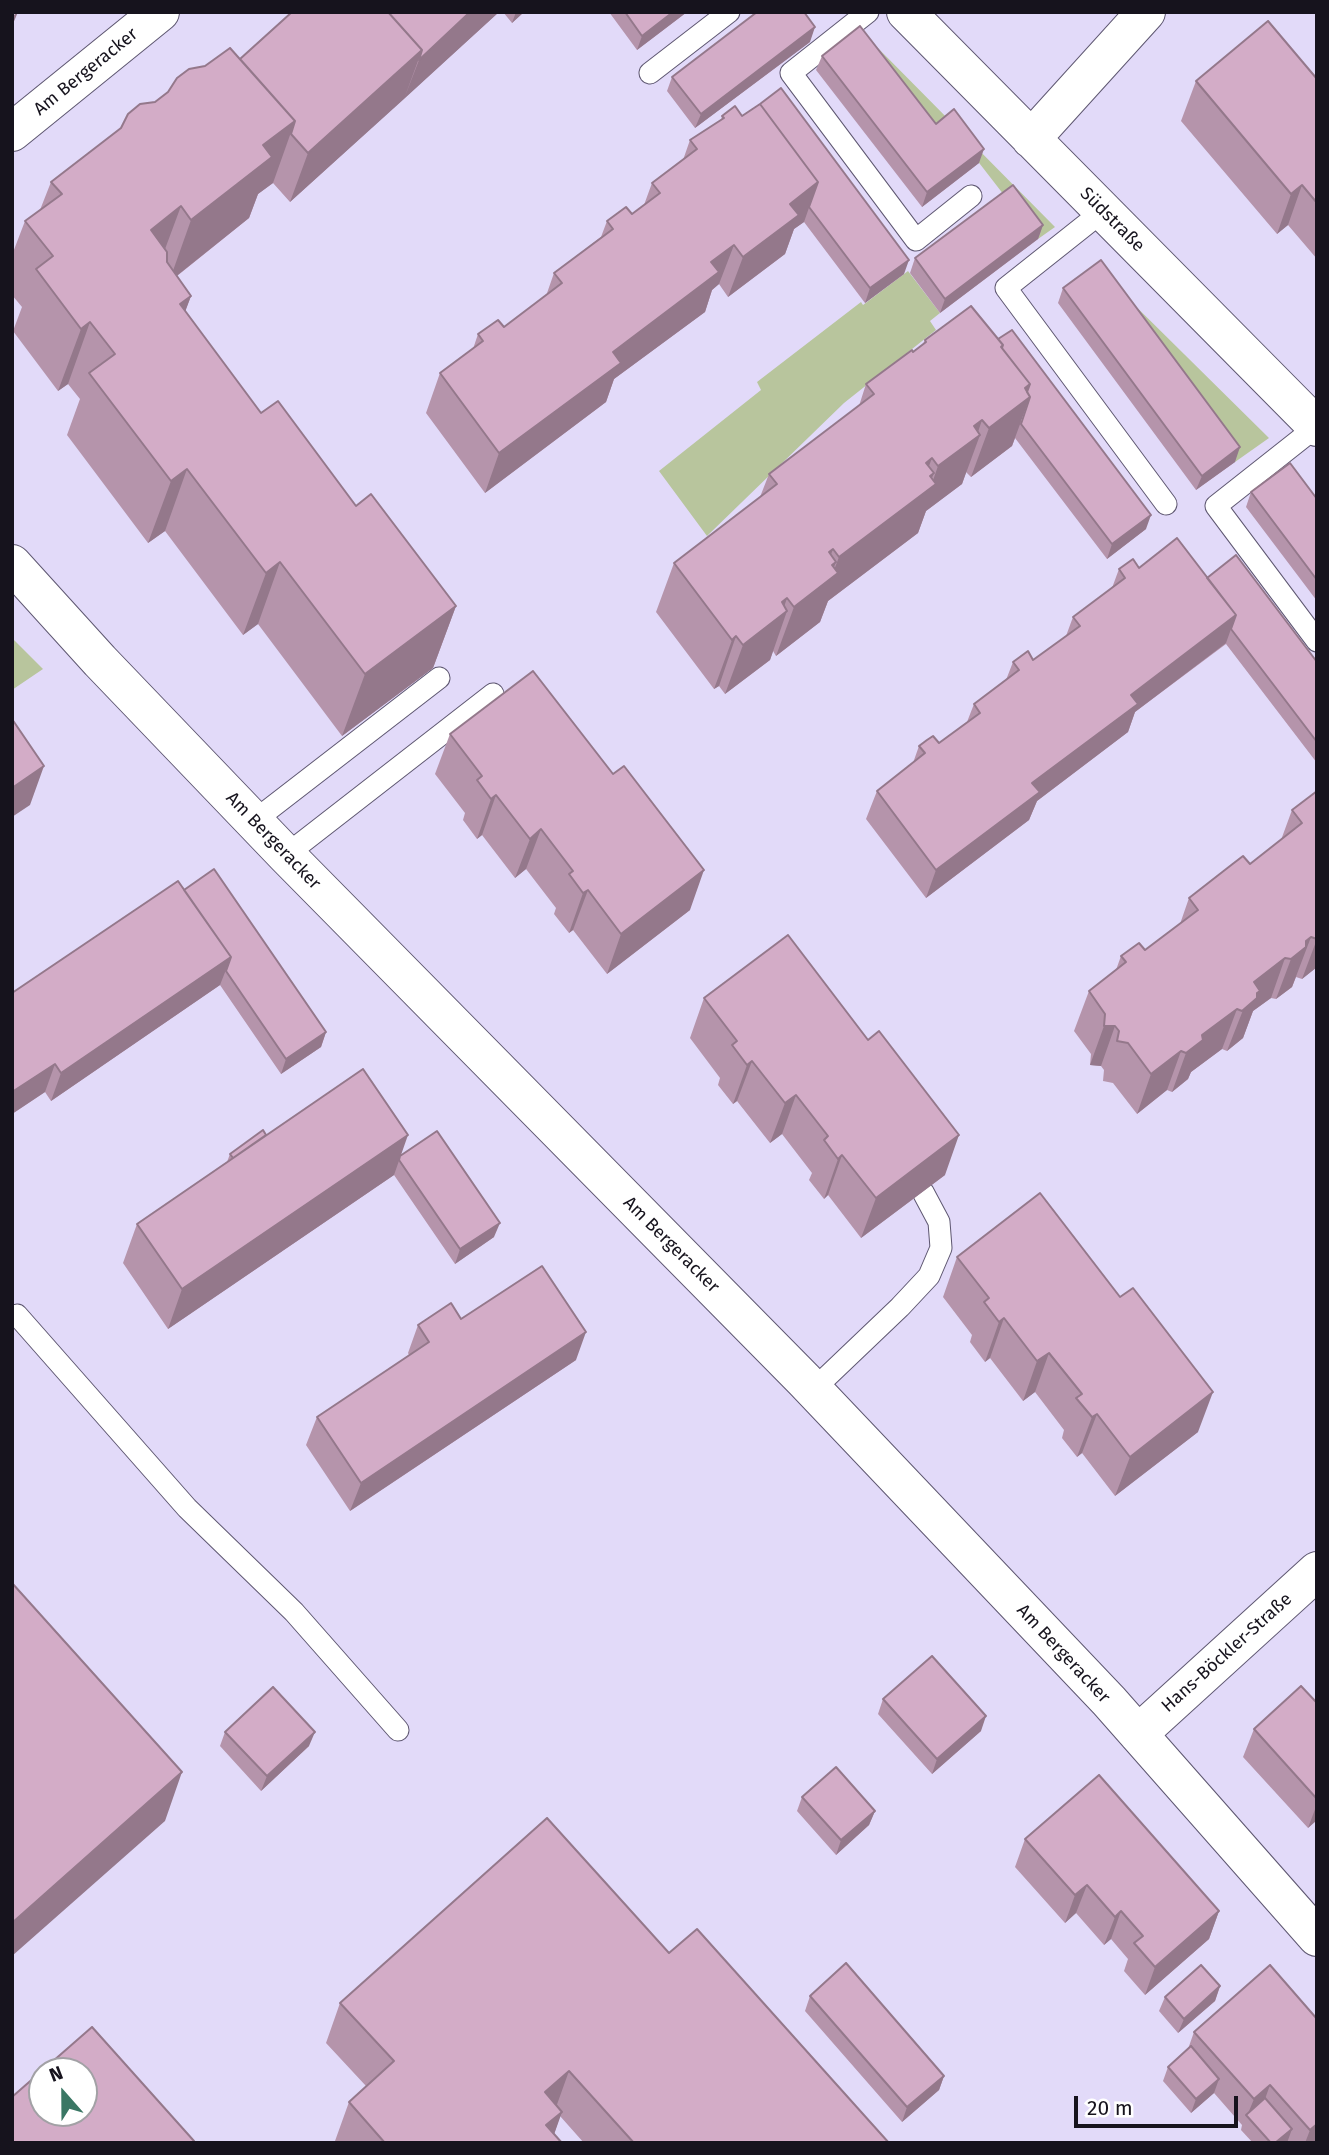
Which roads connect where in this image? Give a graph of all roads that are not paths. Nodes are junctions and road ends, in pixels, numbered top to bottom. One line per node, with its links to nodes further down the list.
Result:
1 (160, 12): 7 (street, Am Bergeracker)
2 (729, 12): 6 (lane)
3 (868, 12): 9 (lane)
4 (906, 12): 8 (street, Südstraße)
5 (1146, 12): 8 (street)
6 (650, 72)
7 (12, 132)
8 (1031, 139): 10 (street, Südstraße)
9 (971, 197)
10 (1103, 211): 11 (street, Südstraße); 12 (lane)
11 (1316, 427): 14 (lane)
12 (1166, 504)
13 (12, 564): 17 (street, Am Bergeracker)
14 (1317, 641)
15 (439, 678): 17 (lane)
16 (493, 694): 18 (lane)
17 (254, 821): 18 (street, Am Bergeracker)
18 (286, 855): 21 (street, Am Bergeracker)
19 (923, 1192): 21 (lane)
20 (17, 1315): 23 (lane)
21 (813, 1390): 24 (street, Am Bergeracker)
22 (1317, 1571): 24 (street, Hans-Böckler-Straße)
23 (398, 1730)
24 (1138, 1734): 25 (street, Am Bergeracker)
25 (1317, 1937)

